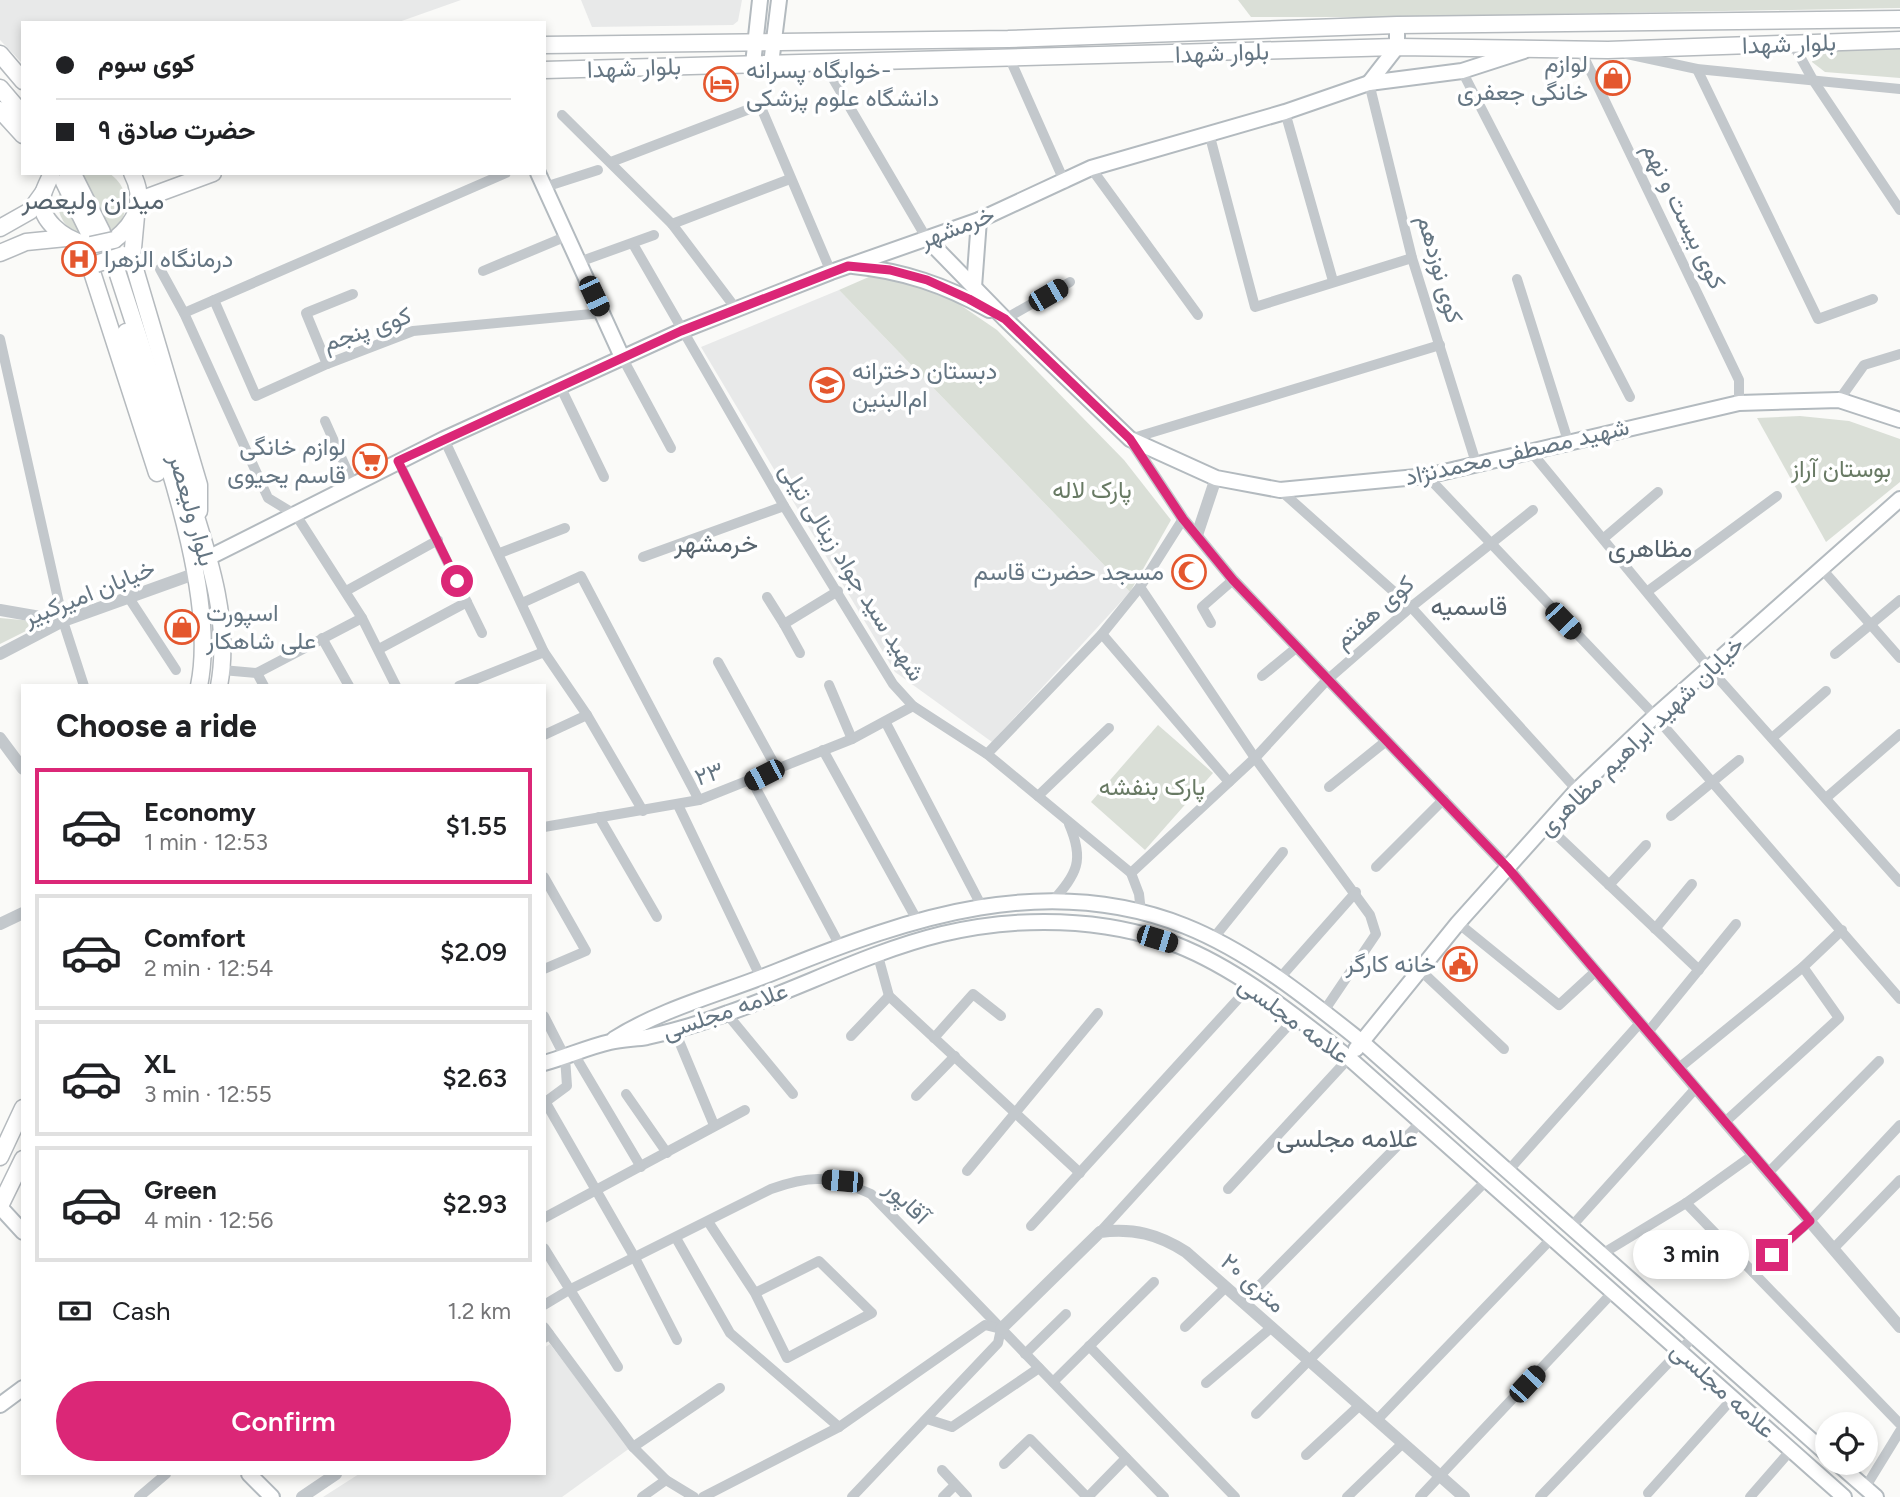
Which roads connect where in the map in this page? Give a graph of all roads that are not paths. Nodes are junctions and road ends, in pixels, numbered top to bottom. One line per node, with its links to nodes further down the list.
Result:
1 (760, 0): 6 (main road)
2 (779, 0): 7 (main road)
3 (1900, 19): 4 (main road, بلوار شهدا)
4 (1397, 25): 7 (main road, بلوار شهدا); 11 (main road)
5 (1900, 40): 9 (main road, بلوار شهدا)
6 (754, 41): 7 (main road, بلوار شهدا); 8 (main road, بلوار شهدا); 17 (main road)
7 (773, 41): 18 (main road)
8 (599, 42): 10 (main road, بلوار شهدا); 20 (main road)
9 (1793, 44): 14 (main road, بلوار شهدا); 26 (street)
10 (546, 45)
11 (1397, 47): 12 (main road, بلوار شهدا); 16 (main road, بلوار شهدا); 27 (main road)
12 (1536, 47): 13 (main road, بلوار شهدا); 23 (main road, خرمشهر)
13 (1580, 49): 14 (main road, بلوار شهدا); 87 (street, کوی بیست و نهم)
14 (1608, 50): 21 (street)
15 (0, 54): 25 (main road)
16 (1010, 59): 19 (main road, بلوار شهدا); 46 (street)
17 (753, 64): 18 (main road, بلوار شهدا); 20 (main road, بلوار شهدا)
18 (771, 65): 19 (main road, بلوار شهدا)
19 (825, 65): 55 (street)
20 (602, 69): 22 (main road, بلوار شهدا)
21 (1696, 69): 26 (street); 71 (street)
22 (546, 70)
23 (1462, 71): 27 (main road, خرمشهر); 85 (street)
24 (0, 75): 30 (main road)
25 (21, 79)
26 (1813, 80): 29 (street); 48 (street)
27 (1369, 83): 32 (main road, خرمشهر); 59 (street, کوی نوزدهم)
28 (0, 88): 33 (main road)
29 (1900, 89)
30 (21, 99)
31 (0, 110): 35 (main road)
32 (1286, 112): 36 (main road, خرمشهر); 67 (street)
33 (21, 113)
34 (562, 116): 37 (street)
35 (21, 133)
36 (1209, 133): 38 (main road, خرمشهر); 67 (street)
37 (611, 162): 43 (street); 50 (street)
38 (1091, 168): 46 (main road, خرمشهر); 76 (street)
39 (598, 170): 45 (street)
40 (132, 175): 47 (main road)
41 (209, 175): 47 (main road)
42 (501, 175): 72 (street)
43 (790, 179): 50 (street); 65 (street)
44 (55, 180): 51 (main road); 54 (main road); 56 (main road)
45 (542, 180): 53 (main road)
46 (1065, 183): 49 (main road, خرمشهر)
47 (138, 208): 54 (main road); 61 (main road)
48 (1900, 210)
49 (979, 220): 55 (main road, خرمشهر); 69 (main road)
50 (672, 223): 73 (street)
51 (0, 228)
52 (654, 235): 57 (street)
53 (567, 236): 60 (main road); 64 (street)
54 (100, 238): 56 (main road)
55 (927, 239): 62 (main road, خرمشهر); 69 (main road, شهید مصطفی محمدنژاد)
56 (70, 240): 58 (main road); 61 (main road)
57 (633, 244): 60 (street); 78 (street, شهید سید جواد زینالی تیلی)
58 (0, 253)
59 (1412, 258): 67 (street); 80 (street, کوی نوزدهم)
60 (579, 261): 75 (main road)
61 (110, 262): 110 (main road, بلوار ولیعصر); 110 (main road); 110 (main road)
62 (848, 266): 65 (main road, خرمشهر); 77 (main road)
63 (160, 269): 74 (street)
64 (482, 271)
65 (831, 272): 73 (main road, خرمشهر)
66 (1517, 279): 92 (street)
67 (1334, 281)
68 (1070, 282): 77 (street)
69 (974, 287): 77 (main road, شهید مصطفی محمدنژاد)
70 (353, 294): 83 (street)
71 (1873, 299)
72 (215, 300): 74 (street); 83 (street, کوی پنجم)
73 (737, 310): 78 (main road, خرمشهر)
74 (184, 313): 107 (street)
75 (602, 313): 82 (main road); 83 (street, کوی پنجم)
76 (1198, 316)
77 (1005, 319): 91 (main road, شهید مصطفی محمدنژاد)
78 (681, 331): 82 (main road, خرمشهر); 105 (street, شهید سید جواد زینالی تیلی)
79 (0, 339): 133 (street)
80 (1440, 345): 91 (street); 96 (street, کوی نوزدهم)
81 (1900, 354): 86 (street)
82 (622, 357): 84 (main road, خرمشهر); 93 (street)
83 (327, 364)
84 (560, 386): 90 (main road, خرمشهر); 98 (street)
85 (1630, 397)
86 (1839, 400): 87 (main road, شهید مصطفی محمدنژاد); 89 (main road, شهید مصطفی محمدنژاد)
87 (1739, 404): 92 (main road, شهید مصطفی محمدنژاد)
88 (325, 421): 100 (street)
89 (1900, 421)
90 (444, 439): 95 (main road, خرمشهر); 115 (street)
91 (1130, 439): 99 (main road, شهید مصطفی محمدنژاد); 108 (street)
92 (1569, 444): 94 (main road, شهید مصطفی محمدنژاد)
93 (671, 448)
94 (1532, 453): 96 (main road, شهید مصطفی محمدنژاد); 112 (street)
95 (398, 461): 100 (main road, خرمشهر); 113 (street)
96 (1477, 466): 97 (main road, شهید مصطفی محمدنژاد)
97 (1427, 476): 101 (main road, شهید مصطفی محمدنژاد); 114 (street)
98 (604, 477)
99 (1216, 478): 101 (main road, شهید مصطفی محمدنژاد); 111 (street)
100 (354, 486): 107 (main road, خرمشهر)
101 (1280, 490): 130 (street)
102 (1658, 492): 112 (street)
103 (1777, 496): 124 (street)
104 (1900, 499): 118 (main road, خیابان شهید ابراهیم مظاهری)
105 (784, 506): 116 (street); 123 (street, شهید سید جواد زینالی تیلی)
106 (1533, 510): 114 (street, کوی هفتم)
107 (296, 515): 117 (main road, خرمشهر); 122 (street)
108 (1183, 519): 111 (street); 121 (street)
109 (565, 528): 115 (street)
110 (192, 530): 117 (main road, بلوار ولیعصر); 119 (main road, بلوار ولیعصر)
111 (1197, 535): 120 (street)
112 (1604, 538): 124 (street)
113 (438, 540): 122 (street); 128 (street)
114 (1489, 545): 130 (street, کوی هفتم); 164 (street)
115 (499, 553): 129 (street)
116 (643, 557)
117 (208, 558): 152 (main road, بلوار ولیعصر)
118 (1821, 568): 136 (street); 148 (main road, خیابان شهید ابراهیم مظاهری)
119 (194, 574): 126 (street, خیابان امیرکبیر); 155 (main road, بلوار ولیعصر)
120 (1233, 580): 134 (street); 140 (street)
121 (1140, 587): 138 (street); 175 (street)
122 (345, 591): 132 (street)
123 (838, 591): 135 (street); 162 (street, شهید سید جواد زینالی تیلی)
124 (1647, 591): 148 (street)
125 (767, 597): 135 (street)
126 (129, 598): 133 (street, خیابان امیرکبیر); 149 (street)
127 (1900, 600): 136 (street)
128 (467, 602): 137 (street); 141 (street)
129 (522, 603): 142 (street); 187 (street)
130 (1410, 607): 153 (street, کوی هفتم); 183 (street)
131 (0, 610): 133 (street)
132 (362, 618): 139 (street); 141 (street)
133 (63, 621): 144 (street, خیابان امیرکبیر); 154 (street)
134 (1211, 623)
135 (784, 624): 143 (street)
136 (1873, 625): 145 (street); 146 (street)
137 (482, 633)
138 (1102, 634): 174 (street); 180 (street)
139 (322, 638): 150 (street); 157 (street)
140 (1296, 648): 151 (street); 153 (street)
141 (379, 649): 158 (street)
142 (544, 652): 159 (street); 163 (street)
143 (800, 653)
144 (0, 654)
145 (1835, 654)
146 (1900, 658)
147 (718, 662): 178 (street)
148 (1710, 669): 164 (main road, خیابان شهید ابراهیم مظاهری); 170 (street)
149 (176, 670)
150 (257, 673): 152 (street); 156 (street)
151 (1262, 676)
152 (221, 678)
153 (1326, 681): 172 (street); 175 (street, کوی هفتم)
154 (83, 684)
155 (199, 684)
156 (263, 684)
157 (348, 684)
158 (395, 684)
159 (464, 684)
160 (829, 684): 171 (street)
161 (1826, 691): 170 (street)
162 (913, 706): 165 (street, ۲۳); 174 (street, شهید سید جواد زینالی تیلی)
163 (587, 715): 167 (street); 189 (street)
164 (1655, 716): 181 (street); 183 (main road, خیابان شهید ابراهیم مظاهری)
165 (886, 723): 171 (street, ۲۳); 206 (street)
166 (1109, 729): 184 (street)
167 (546, 734)
168 (1900, 734): 185 (street)
169 (0, 738): 177 (street)
170 (1772, 738): 185 (street)
171 (852, 739): 173 (street, ۲۳)
172 (1385, 741): 182 (street); 186 (street)
173 (823, 750): 178 (street, ۲۳); 210 (street)
174 (987, 754): 184 (street, شهید سید جواد زینالی تیلی)
175 (1255, 758): 180 (street, کوی هفتم); 204 (street)
176 (1739, 760): 181 (street)
177 (21, 766)
178 (777, 769): 179 (street, ۲۳)
179 (752, 781): 187 (street, ۲۳); 219 (street)
180 (1229, 782): 199 (street, کوی هفتم)
181 (1713, 782): 190 (street); 215 (street)
182 (1329, 787)
183 (1577, 790): 193 (main road, خیابان شهید ابراهیم مظاهری)
184 (1038, 796): 192 (street, شهید سید جواد زینالی تیلی)
185 (1826, 798): 201 (street)
186 (1444, 799): 197 (street); 198 (street)
187 (699, 800): 188 (street, ۲۳)
188 (678, 805): 189 (street, ۲۳); 226 (street)
189 (643, 811): 191 (street, ۲۳)
190 (1671, 816)
191 (599, 817): 194 (street, ۲۳); 209 (street)
192 (1068, 821): 199 (street, شهید سید جواد زینالی تیلی); 205 (street)
193 (1546, 825): 198 (main road, خیابان شهید ابراهیم مظاهری); 203 (street)
194 (546, 827)
195 (1646, 845): 203 (street)
196 (1283, 852): 218 (street)
197 (1376, 867)
198 (1507, 867): 211 (main road, خیابان شهید ابراهیم مظاهری); 225 (street)
199 (1131, 873): 207 (street)
200 (546, 881): 222 (street)
201 (1900, 882)
202 (1692, 884): 214 (street)
203 (1609, 885): 214 (street)
204 (1356, 892): 227 (street); 231 (street)
205 (1052, 902): 206 (main road, علامه مجلسی); 207 (main road, علامه مجلسی)
206 (981, 905): 210 (main road, علامه مجلسی)
207 (1141, 912): 216 (main road); 218 (main road, علامه مجلسی)
208 (21, 914): 212 (street)
209 (657, 917)
210 (917, 920): 217 (main road, علامه مجلسی)
211 (1458, 923): 223 (main road, خیابان شهید ابراهیم مظاهری); 225 (street)
212 (0, 924)
213 (1737, 924): 224 (street)
214 (1655, 929): 224 (street)
215 (1842, 930): 221 (street); 230 (street)
216 (1136, 933): 220 (main road, علامه مجلسی); 228 (main road, علامه مجلسی)
217 (871, 936): 219 (main road, علامه مجلسی); 220 (main road)
218 (1212, 940): 227 (main road, علامه مجلسی)
219 (841, 946): 226 (main road, علامه مجلسی)
220 (877, 956): 229 (street); 233 (main road, علامه مجلسی)
221 (1803, 967): 249 (street); 260 (street)
222 (546, 968)
223 (1419, 969): 242 (main road, خیابان شهید ابراهیم مظاهری); 243 (street)
224 (1699, 970): 237 (street)
225 (1596, 971): 237 (street)
226 (761, 978): 241 (main road, علامه مجلسی)
227 (1279, 979): 231 (main road, علامه مجلسی)
228 (1250, 986): 235 (main road, علامه مجلسی); 271 (street)
229 (889, 996): 239 (street); 240 (street)
230 (1900, 999)
231 (1324, 1012): 242 (main road, علامه مجلسی)
232 (1098, 1013): 258 (street)
233 (727, 1014): 238 (main road, علامه مجلسی); 252 (street)
234 (1001, 1016): 240 (street)
235 (1296, 1017): 246 (main road, علامه مجلسی); 284 (street)
236 (546, 1019): 244 (street)
237 (1644, 1028): 249 (street); 269 (street)
238 (674, 1029): 241 (main road, علامه مجلسی); 261 (street)
239 (851, 1036)
240 (934, 1038): 245 (street)
241 (610, 1042): 244 (main road, علامه مجلسی)
242 (1362, 1042): 246 (main road, خیابان شهید ابراهیم مظاهری); 269 (main road, علامه مجلسی)
243 (1504, 1049)
244 (569, 1055): 248 (main road, علامه مجلسی); 254 (street); 267 (street)
245 (955, 1056): 253 (street); 258 (street)
246 (1349, 1058): 259 (main road, علامه مجلسی); 274 (street)
247 (1879, 1061): 270 (street)
248 (546, 1062)
249 (1679, 1068): 250 (street)
250 (1696, 1088): 260 (street); 282 (street)
251 (626, 1094): 263 (street)
252 (793, 1094)
253 (916, 1096)
254 (546, 1102)
255 (546, 1105): 275 (street)
256 (745, 1110): 261 (street)
257 (21, 1112): 265 (main road)
258 (1016, 1113): 268 (street); 271 (street)
259 (1421, 1122): 272 (main road, علامه مجلسی); 297 (street)
260 (1725, 1122): 264 (street)
261 (714, 1125): 263 (street)
262 (1900, 1125): 279 (street)
263 (667, 1153): 267 (street)
264 (1753, 1155): 270 (street); 276 (street)
265 (0, 1157)
266 (21, 1163): 277 (main road)
267 (641, 1167): 275 (street)
268 (967, 1171)
269 (1508, 1171): 282 (main road, علامه مجلسی)
270 (1768, 1172): 279 (street)
271 (1080, 1173): 281 (street)
272 (1487, 1180): 286 (main road, علامه مجلسی); 310 (street)
273 (1900, 1180): 287 (street)
274 (1228, 1189)
275 (596, 1191): 278 (street); 290 (street)
276 (1686, 1203): 289 (street); 291 (street)
277 (0, 1206): 283 (main road)
278 (546, 1217)
279 (1810, 1221): 287 (street); 291 (street)
280 (709, 1223): 285 (street, آقاپور); 295 (street); 303 (street, آقاپور)
281 (1031, 1226)
282 (1571, 1227): 289 (main road, علامه مجلسی)
283 (21, 1229)
284 (1100, 1231): 293 (street, ۲۰ متری); 303 (street)
285 (676, 1238): 290 (street, آقاپور); 324 (street)
286 (1552, 1238): 296 (main road, علامه مجلسی); 322 (street)
287 (1833, 1249): 300 (street)
288 (546, 1251): 294 (street)
289 (1602, 1254): 305 (main road, علامه مجلسی)
290 (635, 1258): 294 (street, آقاپور); 306 (street)
291 (1753, 1272): 323 (street)
292 (1154, 1282): 307 (street)
293 (1226, 1287): 297 (street, ۲۰ متری); 301 (street)
294 (569, 1290): 298 (street, آقاپور); 311 (street)
295 (755, 1293): 295 (street)
296 (1613, 1293): 308 (main road, علامه مجلسی); 337 (street)
297 (1243, 1302): 302 (street, ۲۰ متری)
298 (546, 1304)
299 (1066, 1314): 309 (street)
300 (1899, 1323)
301 (1185, 1326)
302 (1272, 1327): 310 (street, ۲۰ متری); 314 (street)
303 (1001, 1329): 309 (street, آقاپور); 321 (street); 324 (street)
304 (546, 1333): 328 (street)
305 (1693, 1336): 308 (street); 327 (main road, علامه مجلسی)
306 (677, 1340)
307 (1089, 1346): 313 (street); 354 (street)
308 (1680, 1352): 317 (main road, علامه مجلسی); 358 (street)
309 (1026, 1354): 312 (street, آقاپور)
310 (1308, 1359): 319 (street, ۲۰ متری); 320 (street)
311 (618, 1367)
312 (1039, 1367): 313 (street, آقاپور); 321 (street)
313 (1053, 1382): 331 (street, آقاپور)
314 (1206, 1383)
315 (720, 1388): 328 (street)
316 (21, 1389): 318 (main road)
317 (1733, 1398): 329 (main road, علامه مجلسی); 342 (street)
318 (0, 1405)
319 (1360, 1405): 322 (street, ۲۰ متری); 330 (street)
320 (1256, 1414)
321 (927, 1419): 349 (street)
322 (1377, 1420): 326 (street, ۲۰ متری)
323 (1900, 1424)
324 (839, 1427): 348 (street)
325 (1900, 1431): 341 (street)
326 (1403, 1443): 337 (street, ۲۰ متری); 355 (street)
327 (1815, 1443)
328 (633, 1447): 339 (street)
329 (1791, 1450): 359 (street); 360 (main road, علامه مجلسی)
330 (1306, 1455)
331 (1126, 1458): 352 (street); 353 (street, آقاپور)
332 (1004, 1464): 352 (street)
333 (942, 1470): 340 (street)
334 (165, 1475): 343 (street)
335 (250, 1475): 344 (main road)
336 (335, 1475): 345 (street)
337 (1440, 1475): 356 (street); 357 (street, ۲۰ متری)
338 (1851, 1475): 341 (main road)
339 (666, 1480): 346 (street); 347 (street)
340 (955, 1485): 350 (street); 351 (street)
341 (1871, 1492)
342 (1647, 1493)
343 (139, 1497)
344 (272, 1497)
345 (302, 1497)
346 (642, 1497)
347 (694, 1497)
348 (703, 1497)
349 (852, 1497)
350 (943, 1497)
351 (967, 1497)
352 (1087, 1497)
353 (1164, 1497)
354 (1235, 1497)
355 (1347, 1497)
356 (1420, 1497)
357 (1464, 1497)
358 (1539, 1497)
359 (1750, 1497)
360 (1844, 1497)

